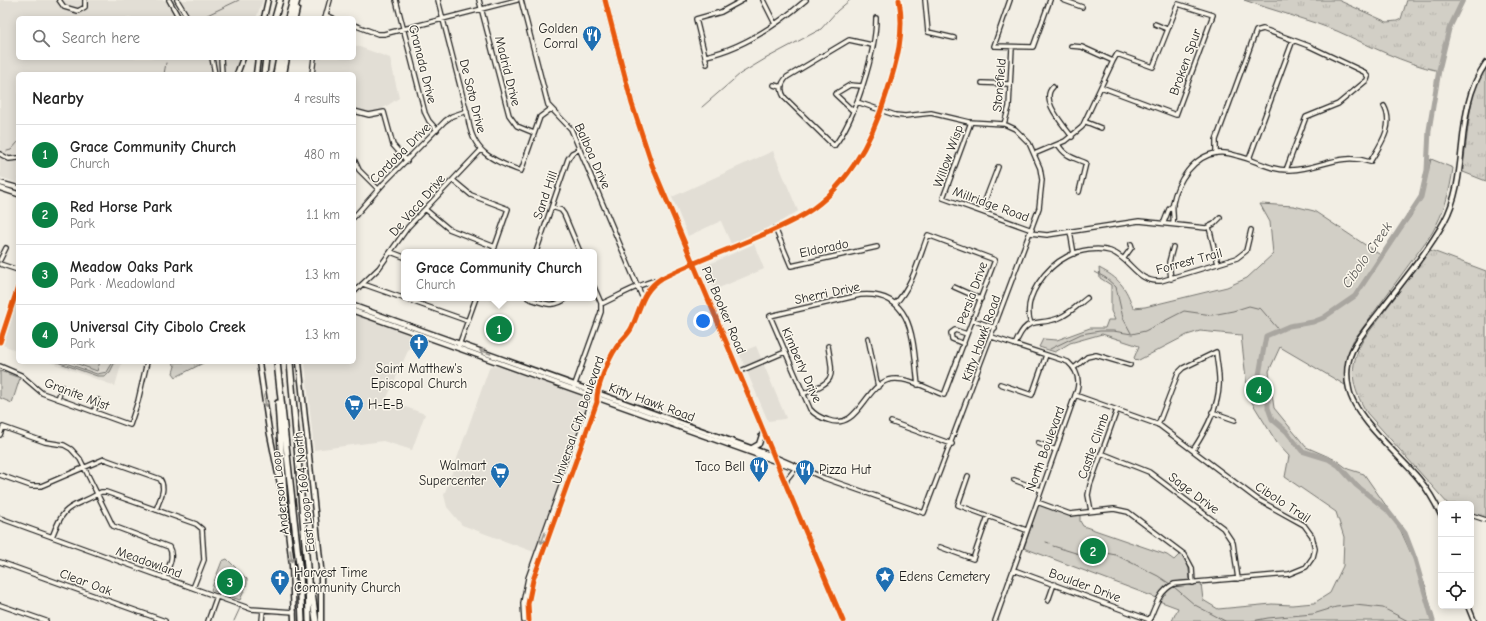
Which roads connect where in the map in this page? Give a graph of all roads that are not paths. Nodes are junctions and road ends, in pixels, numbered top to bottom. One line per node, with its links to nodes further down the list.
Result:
1 (59, 0): 2 (street)
2 (86, 0)
3 (169, 0): 26 (street)
4 (176, 0): 27 (street)
5 (279, 0): 30 (highway)
6 (293, 0): 31 (highway)
7 (298, 0): 32 (highway); 33 (main road)
8 (330, 0): 34 (street)
9 (396, 0): 40 (street, Granada Drive)
10 (438, 0): 36 (street, De Soto Drive)
11 (479, 0): 25 (street, Madrid Drive)
12 (517, 0): 25 (street)
13 (521, 0): 82 (street, Balboa Drive)
14 (605, 0): 140 (main road, Pat Booker Road)
15 (743, 0): 47 (street)
16 (762, 0): 37 (street)
17 (806, 0): 37 (street)
18 (899, 0): 83 (street, Universal City Boulevard)
19 (925, 0): 42 (street)
20 (1010, 0): 46 (street)
21 (1050, 0): 46 (street)
22 (1063, 0): 24 (street)
23 (267, 2): 28 (main road); 29 (main road)
24 (1082, 7)
25 (482, 9): 36 (street); 92 (street, Madrid Drive)
26 (177, 16)
27 (187, 16)
28 (262, 16)
29 (264, 16)
30 (275, 16)
31 (289, 16)
32 (293, 16)
33 (295, 16)
34 (325, 16)
35 (876, 18): 44 (street)
36 (443, 19): 40 (street); 84 (street, De Soto Drive)
37 (775, 24): 47 (street)
38 (1155, 24): 41 (street)
39 (356, 26): 40 (street)
40 (404, 29): 91 (street, Granada Drive)
41 (1167, 29): 58 (street); 77 (street, Broken Spur)
42 (954, 38)
43 (1293, 40): 97 (street); 101 (street); 105 (street)
44 (872, 45): 74 (street); 75 (street)
45 (1071, 46): 58 (street)
46 (1012, 47): 72 (street, Stonefield)
47 (706, 56): 60 (street)
48 (212, 60): 62 (street)
49 (221, 60): 63 (street)
50 (243, 60): 64 (main road)
51 (254, 60): 61 (main road)
52 (258, 60): 61 (main road)
53 (266, 60): 66 (highway)
54 (278, 60): 67 (highway)
55 (283, 60): 68 (highway)
56 (286, 60): 69 (main road)
57 (314, 60): 70 (street)
58 (1113, 61): 77 (street)
59 (1486, 63): 235 (main road)
60 (707, 64)
61 (257, 68): 65 (main road)
62 (215, 72)
63 (222, 72)
64 (240, 72)
65 (256, 72)
66 (264, 72)
67 (276, 72)
68 (280, 72)
69 (284, 72)
70 (312, 72)
71 (982, 83): 72 (street)
72 (1010, 84): 89 (street, Stonefield)
73 (774, 85): 75 (street)
74 (862, 86): 80 (street); 85 (street)
75 (781, 87): 85 (street)
76 (1052, 87): 93 (street)
77 (1101, 87): 79 (street)
78 (1092, 94): 79 (street)
79 (1098, 96): 88 (street)
80 (857, 102): 83 (street); 85 (street)
81 (1384, 106): 105 (street)
82 (551, 108): 92 (street); 95 (street, Balboa Drive)
83 (882, 110): 87 (street); 123 (street, Universal City Boulevard)
84 (466, 111): 91 (street, Cordoba Drive); 96 (street, De Soto Drive)
85 (853, 111)
86 (356, 112): 102 (street)
87 (971, 122): 89 (street); 113 (street, Willow Wisp)
88 (1086, 122): 90 (street); 93 (street)
89 (1004, 124): 99 (street, Kitty Hawk Road)
90 (1101, 128)
91 (437, 130): 102 (street, Cordoba Drive)
92 (534, 133): 96 (street, De Soto Drive)
93 (1072, 137): 94 (street)
94 (1058, 144): 99 (street); 111 (street)
95 (580, 149): 115 (street, Sand Hill); 146 (street, Balboa Drive)
96 (481, 150): 106 (street, De Vaca Drive)
97 (1216, 153): 101 (street); 114 (street)
98 (0, 154): 100 (street)
99 (1034, 154): 126 (street, Kitty Hawk Road)
100 (16, 158)
101 (1249, 159): 105 (street)
102 (407, 161): 110 (street, Cordoba Drive)
103 (356, 163): 110 (street)
104 (998, 167): 117 (street)
105 (1286, 170)
106 (453, 180): 116 (street, De Vaca Drive); 128 (street)
107 (0, 183): 108 (main road)
108 (16, 187)
109 (0, 188): 112 (main road)
110 (378, 189): 118 (street, Cordoba Drive)
111 (1078, 192)
112 (16, 193)
113 (943, 198): 117 (street, Millridge Road)
114 (1173, 205): 120 (street); 121 (street)
115 (552, 207): 132 (street, Sand Hill); 133 (street)
116 (425, 209): 128 (street); 134 (street, De Vaca Drive)
117 (981, 211): 126 (street, Millridge Road)
118 (356, 215)
119 (1220, 218): 122 (street)
120 (1164, 222): 121 (street); 125 (street)
121 (1173, 224): 122 (street)
122 (1209, 227): 141 (street)
123 (776, 228): 129 (street, Eldorado); 140 (street, Universal City Boulevard)
124 (1251, 230): 141 (street, Forrest Trail)
125 (1070, 231): 126 (street); 135 (street)
126 (1031, 232): 168 (street, Kitty Hawk Road)
127 (1131, 244): 137 (street)
128 (494, 247)
129 (878, 247)
130 (1172, 247): 143 (street)
131 (6, 248): 138 (street)
132 (537, 249)
133 (579, 249)
134 (391, 252): 136 (street); 145 (street, De Vaca Drive)
135 (1074, 254): 137 (street, Forrest Trail); 167 (street, Forrest Trail)
136 (401, 256)
137 (1124, 258): 143 (street, Forrest Trail)
138 (0, 260)
139 (0, 264): 142 (street)
140 (693, 264): 144 (street, Universal City Boulevard); 191 (main road, Pat Booker Road)
141 (1218, 264): 143 (street, Forrest Trail)
142 (16, 269)
143 (1171, 279)
144 (658, 280): 146 (street); 153 (street, Universal City Boulevard)
145 (363, 284): 148 (street, De Vaca Drive); 151 (street)
146 (638, 287): 153 (street, Balboa Drive); 159 (street)
147 (954, 288): 154 (street)
148 (356, 290)
149 (16, 293): 172 (street)
150 (597, 295): 159 (street)
151 (401, 297)
152 (1087, 298): 167 (street)
153 (643, 299): 198 (street, Universal City Boulevard)
154 (981, 299): 160 (street, Persia Drive); 164 (street, Persia Drive)
155 (411, 301): 165 (street)
156 (475, 301): 165 (street)
157 (540, 301): 158 (street)
158 (562, 301)
159 (601, 304): 194 (street)
160 (895, 304): 163 (street, Sherri Drive); 193 (street, Sherri Drive)
161 (356, 307): 166 (main road, Kitty Hawk Road)
162 (356, 312): 166 (main road, Kitty Hawk Road)
163 (770, 316): 177 (street, Kimberly Drive)
164 (973, 320): 168 (street); 169 (street, Persia Drive)
165 (468, 321): 175 (street)
166 (392, 322): 175 (main road, Kitty Hawk Road)
167 (1031, 324): 174 (street)
168 (995, 328): 171 (street, Kitty Hawk Road)
169 (967, 334): 173 (street, Persia Drive); 173 (street, Persia Drive)
170 (868, 338): 196 (street)
171 (992, 338): 174 (street); 215 (street, Kitty Hawk Road)
172 (0, 342)
173 (964, 344): 199 (street, Persia Drive)
174 (1015, 345): 178 (street)
175 (459, 346): 179 (main road, Kitty Hawk Road, one-way to 175); 180 (main road, Kitty Hawk Road)
176 (828, 346): 197 (street)
177 (785, 352): 191 (street); 197 (street, Kimberly Drive)
178 (1046, 355): 189 (street); 192 (street)
179 (497, 356): 180 (street); 190 (main road, Kitty Hawk Road)
180 (496, 361): 190 (main road, Kitty Hawk Road)
181 (147, 364): 204 (street, Granite Mist)
182 (259, 364): 236 (main road, East Loop 1604 North, one-way to 236)
183 (276, 364): 236 (highway)
184 (276, 364): 270 (highway, Anderson Loop)
185 (290, 364): 248 (highway, Anderson Loop)
186 (299, 364): 273 (main road, East Loop 1604 North)
187 (1130, 365): 189 (street)
188 (0, 366): 201 (street, Granite Mist)
189 (1074, 368): 200 (street, North Boulevard)
190 (527, 370): 194 (main road, Kitty Hawk Road)
191 (738, 372): 209 (main road, Pat Booker Road)
192 (1000, 384)
193 (918, 385): 196 (street, Kimberly Drive); 199 (street, Kimberly Drive)
194 (574, 386): 198 (main road, Kitty Hawk Road)
195 (62, 387): 201 (street)
196 (878, 387): 197 (street, Kimberly Drive)
197 (803, 394)
198 (597, 395): 210 (street, Universal City Boulevard); 212 (street, Universal City Boulevard); 213 (main road, Kitty Hawk Road)
199 (944, 395)
200 (1075, 395): 203 (street, Cibolo Trail); 217 (street, North Boulevard)
201 (58, 399): 204 (street, Granite Mist)
202 (98, 400): 204 (street)
203 (1117, 410): 208 (street, Cibolo Trail); 219 (street, Castle Climb)
204 (94, 412)
205 (1212, 412): 206 (street); 208 (street); 218 (street)
206 (1235, 420)
207 (891, 422): 215 (street)
208 (1158, 425): 218 (street, Cibolo Trail)
209 (763, 432): 216 (main road); 220 (main road, Pat Booker Road)
210 (580, 434): 212 (street); 222 (street, Universal City Boulevard)
211 (0, 435): 221 (street)
212 (585, 436): 223 (street, Universal City Boulevard)
213 (720, 439): 216 (main road, Kitty Hawk Road); 220 (main road, Kitty Hawk Road)
214 (1038, 443): 217 (street)
215 (952, 444): 225 (street, Kitty Hawk Road)
216 (751, 448): 220 (main road, Kitty Hawk Road)
217 (1056, 450): 230 (street, North Boulevard)
218 (1193, 450): 254 (street, Cibolo Trail)
219 (1101, 453): 238 (street, Castle Climb); 254 (street, Sage Drive)
220 (774, 458): 224 (street, Kitty Hawk Road); 225 (street, Kitty Hawk Road); 229 (main road, Pat Booker Road)
221 (84, 468): 226 (street); 231 (street); 237 (street)
222 (568, 468): 223 (street); 232 (street, Universal City Boulevard)
223 (572, 469): 234 (street, Universal City Boulevard)
224 (795, 469): 225 (street, Kitty Hawk Road); 229 (street)
225 (806, 471)
226 (0, 475)
227 (968, 476): 239 (street)
228 (1014, 480): 230 (street)
229 (786, 487): 276 (main road, Pat Booker Road)
230 (1041, 490): 233 (street, North Boulevard)
231 (97, 495): 237 (street); 246 (street); 253 (street)
232 (556, 501): 234 (street); 243 (street, Universal City Boulevard)
233 (1037, 502): 238 (street); 245 (street, North Boulevard)
234 (560, 503): 244 (street, Universal City Boulevard)
235 (1438, 507)
236 (285, 508): 263 (main road, East Loop 1604 North, one-way to 263)
237 (156, 510): 257 (street)
238 (1091, 512): 255 (street)
239 (988, 516): 245 (street); 247 (street)
240 (1474, 516): 242 (street)
241 (0, 518): 246 (street, Meadowland)
242 (1486, 520)
243 (548, 523): 244 (street); 251 (street, Universal City Boulevard, one-way to 251)
244 (553, 525): 252 (street, Universal City Boulevard)
245 (1026, 530): 250 (street, North Boulevard)
246 (52, 537): 253 (street, Meadowland)
247 (940, 547)
248 (307, 560): 271 (highway, Anderson Loop); 272 (highway)
249 (0, 562): 266 (street, Clear Oak)
250 (1014, 570): 256 (street, Boulder Drive); 277 (street, North Boulevard)
251 (530, 572): 252 (street); 274 (street, Universal City Boulevard)
252 (535, 574): 275 (street, Universal City Boulevard)
253 (164, 578): 257 (street, Meadowland)
254 (1238, 579): 255 (street, Cibolo Trail)
255 (1193, 583): 264 (street, Cibolo Trail)
256 (1054, 584): 259 (street); 264 (street, Boulder Drive)
257 (193, 588): 258 (street, Meadowland)
258 (217, 596): 262 (street, Meadowland); 267 (street)
259 (1048, 601)
260 (0, 604): 265 (street)
261 (1469, 609): 278 (main road)
262 (263, 610): 263 (street, Meadowland); 268 (street)
263 (294, 612): 269 (main road, East Loop 1604 North)
264 (1149, 620)
265 (46, 621)
266 (165, 621)
267 (208, 621)
268 (262, 621)
269 (294, 621)
270 (302, 621)
271 (309, 621)
272 (316, 621)
273 (322, 621)
274 (524, 621)
275 (529, 621)
276 (843, 621)
277 (995, 621)
278 (1474, 621)

